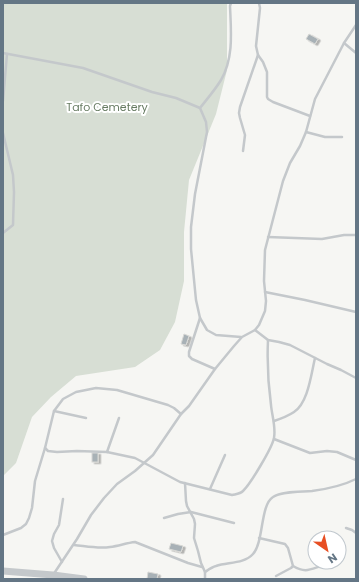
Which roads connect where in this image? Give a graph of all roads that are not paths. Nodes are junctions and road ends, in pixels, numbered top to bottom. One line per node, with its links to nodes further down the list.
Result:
1 (231, 3): 10 (lane)
2 (259, 3): 8 (lane)
3 (356, 25): 4 (lane)
4 (344, 44): 6 (lane); 11 (lane)
5 (3, 53): 7 (lane)
6 (356, 53)
7 (8, 54): 9 (lane); 10 (lane)
8 (258, 55): 11 (lane); 15 (lane)
9 (3, 101)
10 (200, 108): 21 (lane)
11 (310, 116): 12 (lane)
12 (306, 132): 14 (lane); 18 (lane)
13 (3, 133): 16 (lane)
14 (342, 137)
15 (243, 152)
16 (3, 233)
17 (356, 235): 18 (lane)
18 (268, 236): 19 (lane)
19 (265, 292): 20 (lane); 22 (lane)
20 (356, 312)
21 (200, 318): 23 (lane); 26 (lane)
22 (255, 330): 23 (lane); 24 (lane)
23 (242, 337): 26 (lane)
24 (268, 340): 25 (lane); 32 (lane)
25 (315, 358): 27 (lane); 32 (lane)
26 (215, 369): 29 (lane)
27 (356, 378)
28 (54, 411): 29 (lane); 30 (lane); 34 (lane)
29 (180, 414): 38 (lane)
30 (86, 418)
31 (119, 418): 35 (lane)
32 (274, 421): 33 (lane)
33 (274, 439): 37 (lane); 41 (lane)
34 (45, 448): 35 (lane); 48 (lane)
35 (107, 452): 38 (lane)
36 (225, 456): 41 (lane)
37 (356, 460)
38 (145, 463): 40 (lane); 50 (lane)
39 (356, 480): 49 (lane)
40 (185, 483): 41 (lane); 43 (lane)
41 (210, 489)
42 (63, 499): 51 (lane)
43 (191, 512): 44 (lane); 45 (lane); 53 (lane)
44 (164, 518)
45 (234, 524)
46 (346, 528): 47 (lane)
47 (356, 533)
48 (3, 535)
49 (259, 538): 52 (lane); 56 (lane)
50 (73, 545): 51 (lane); 53 (lane)
51 (62, 562): 57 (lane)
52 (293, 566): 54 (lane); 58 (lane)
53 (202, 567): 56 (lane)
54 (307, 570)
55 (3, 571): 57 (street)
56 (205, 572): 61 (lane)
57 (53, 575): 59 (street)
58 (276, 576)
59 (65, 578): 60 (street)
60 (84, 579)
61 (205, 579)

